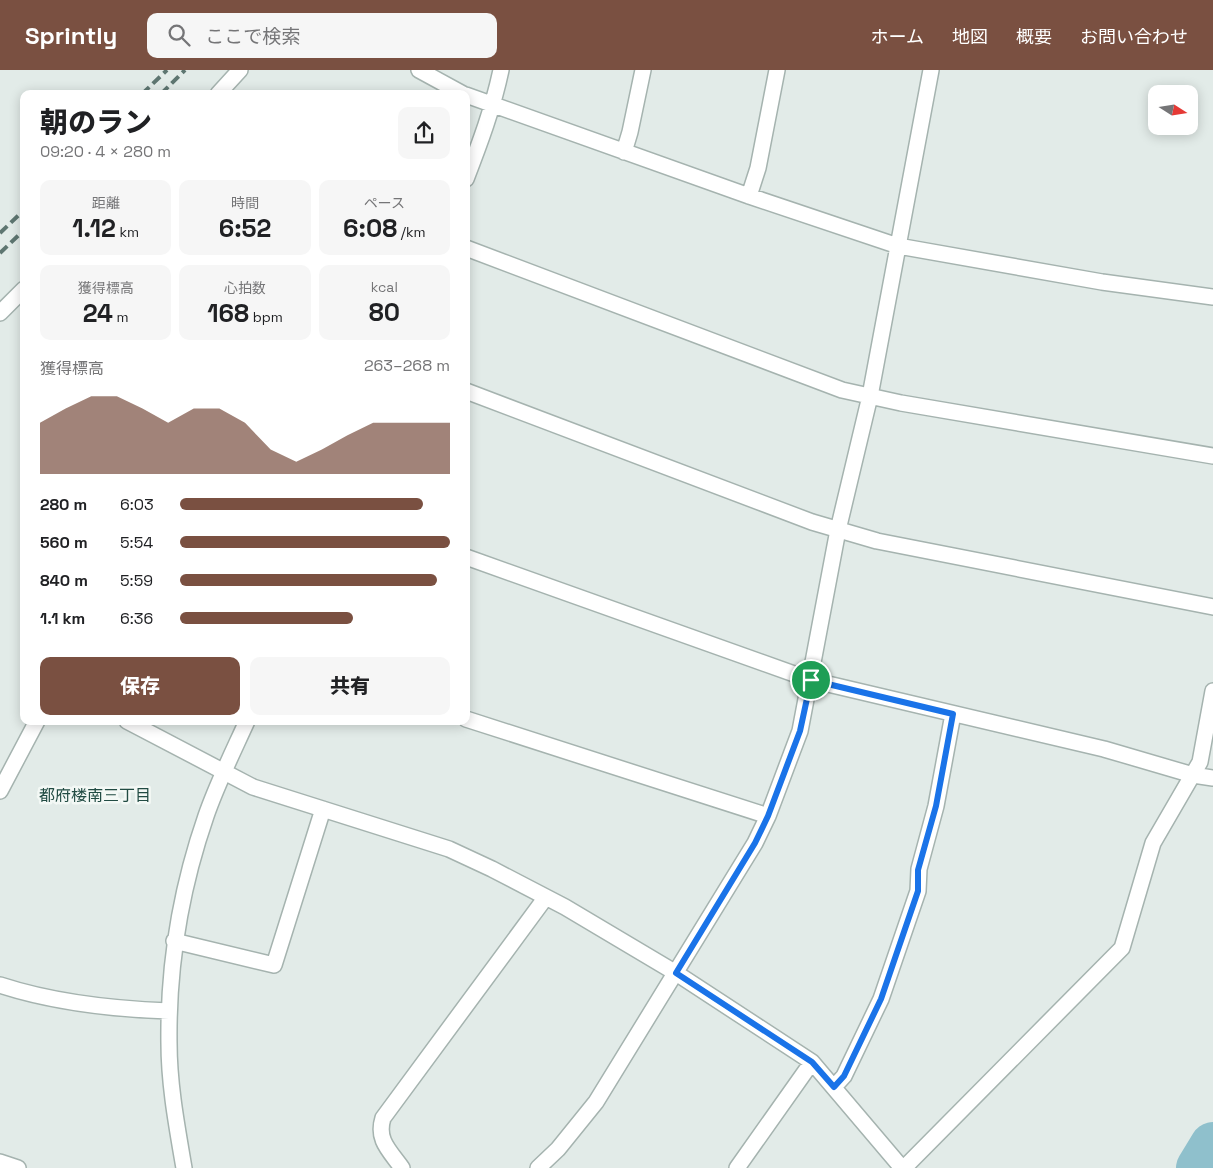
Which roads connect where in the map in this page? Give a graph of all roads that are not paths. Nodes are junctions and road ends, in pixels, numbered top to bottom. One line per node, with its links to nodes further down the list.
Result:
1 (240, 70): 7 (street)
2 (418, 70): 8 (street)
3 (501, 70): 10 (street)
4 (643, 70): 11 (street)
5 (777, 70): 13 (street)
6 (931, 70): 14 (street)
7 (223, 90)
8 (457, 90)
9 (470, 96): 10 (street)
10 (492, 106): 11 (street); 12 (street)
11 (624, 152): 13 (street)
12 (470, 169)
13 (749, 196): 14 (street)
14 (898, 246): 17 (street); 20 (street)
15 (470, 250): 20 (street)
16 (20, 296): 18 (street)
17 (1213, 297)
18 (0, 313)
19 (470, 393): 22 (street)
20 (870, 396): 21 (street); 22 (street)
21 (1213, 456)
22 (838, 530): 24 (street); 25 (street)
23 (470, 558): 25 (street)
24 (1213, 607)
25 (811, 680): 27 (street); 37 (street)
26 (1213, 691): 33 (street)
27 (953, 714): 33 (street); 44 (street)
28 (470, 720): 37 (street)
29 (35, 725): 35 (street)
30 (135, 725): 32 (street)
31 (245, 725): 32 (street)
32 (225, 772): 36 (street); 39 (street)
33 (1193, 775): 34 (street); 51 (street)
34 (1213, 778)
35 (0, 791)
36 (323, 809): 38 (street); 39 (street)
37 (768, 816): 40 (street)
38 (546, 897): 40 (street); 48 (street)
39 (174, 940): 42 (street)
40 (676, 973): 43 (street); 49 (street)
41 (0, 985): 42 (street)
42 (169, 1011): 47 (street)
43 (812, 1062): 44 (street); 50 (street)
44 (834, 1087): 51 (street)
45 (0, 1162): 46 (street)
46 (18, 1168)
47 (184, 1168)
48 (402, 1168)
49 (538, 1168)
50 (737, 1168)
51 (903, 1168)

